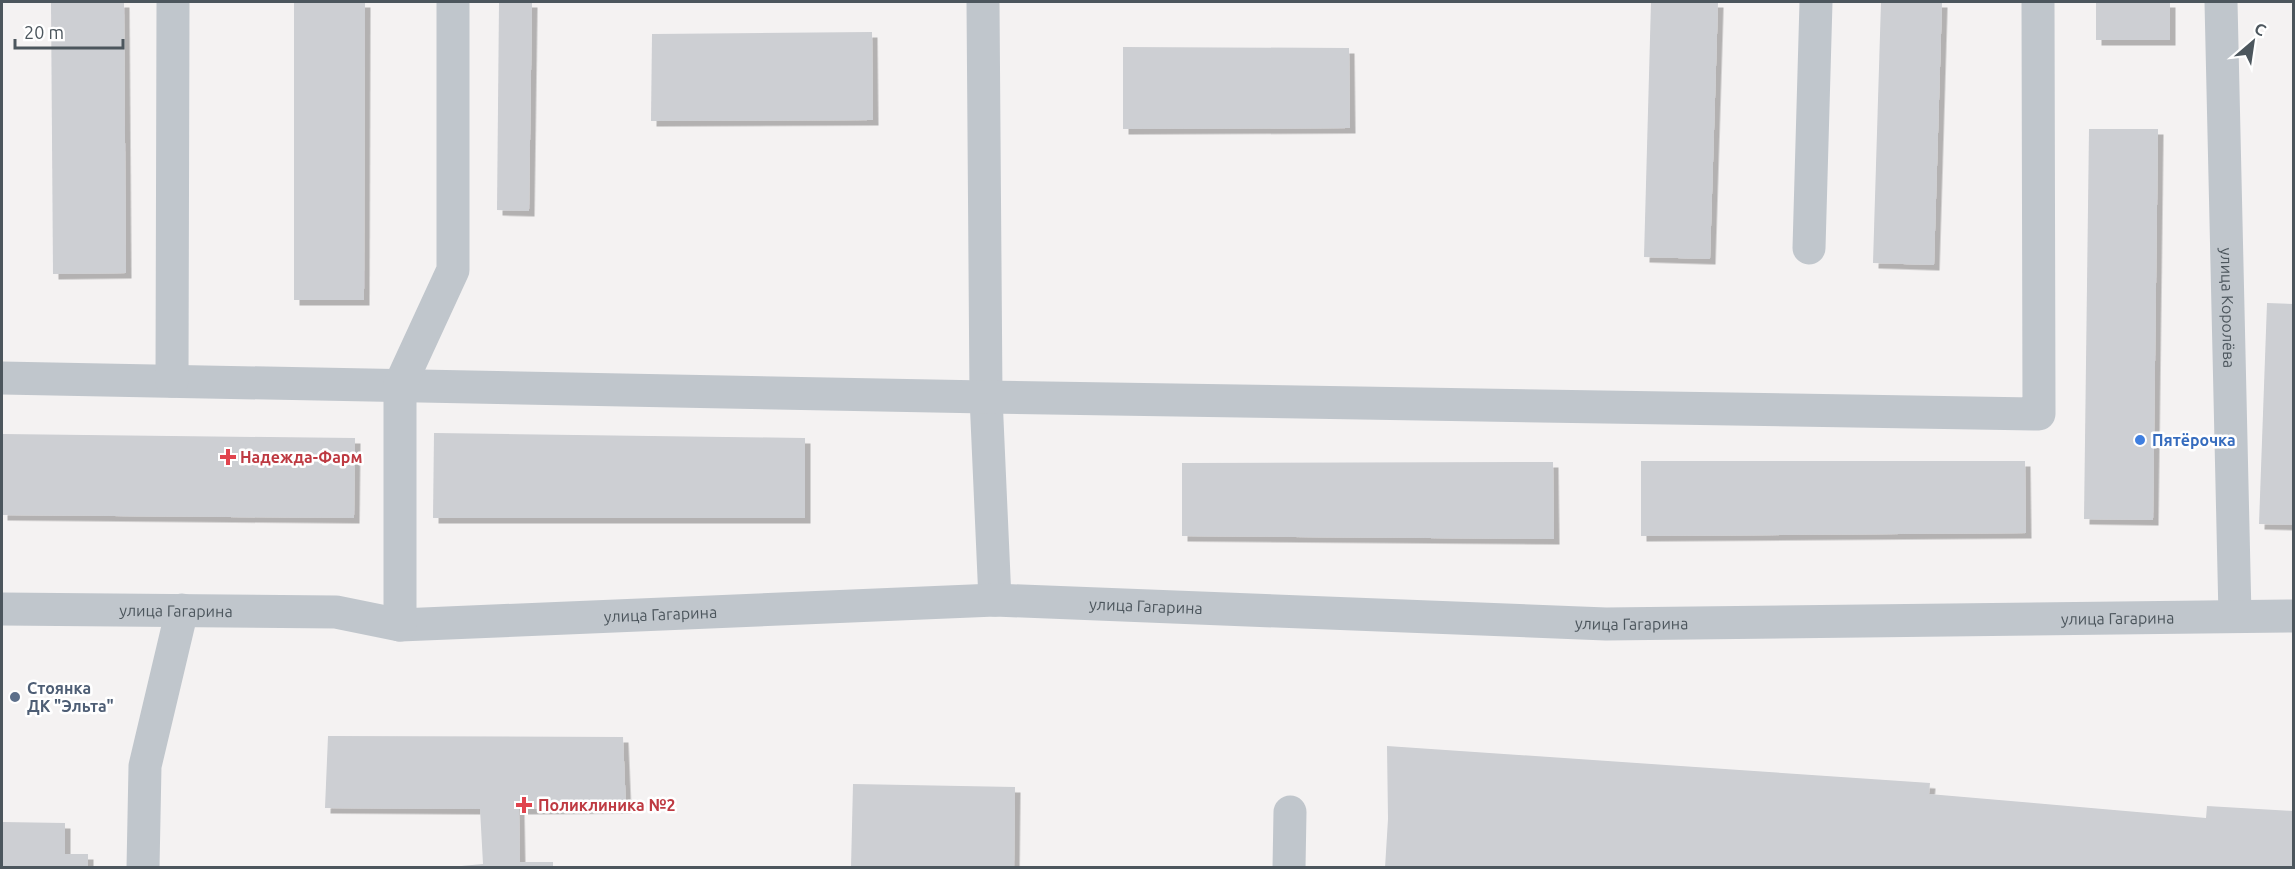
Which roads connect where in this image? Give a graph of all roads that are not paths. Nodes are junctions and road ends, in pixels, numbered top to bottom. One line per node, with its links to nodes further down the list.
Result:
1 (173, 2): 9 (street)
2 (453, 2): 10 (street)
3 (983, 2): 11 (street)
4 (1816, 2): 7 (street)
5 (2038, 2): 11 (street)
6 (2228, 7): 15 (street, улица Королёва)
7 (1809, 248)
8 (2, 378): 9 (street)
9 (172, 381): 10 (street)
10 (400, 385): 11 (street); 17 (street)
11 (986, 397): 12 (street)
12 (995, 600): 15 (street, улица Гагарина); 17 (street, улица Гагарина)
13 (2, 609): 14 (street, улица Гагарина)
14 (182, 610): 17 (street, улица Гагарина); 19 (street)
15 (2235, 615): 16 (street, улица Гагарина)
16 (2294, 616)
17 (400, 625)
18 (1290, 812): 20 (street)
19 (143, 867)
20 (1289, 867)

